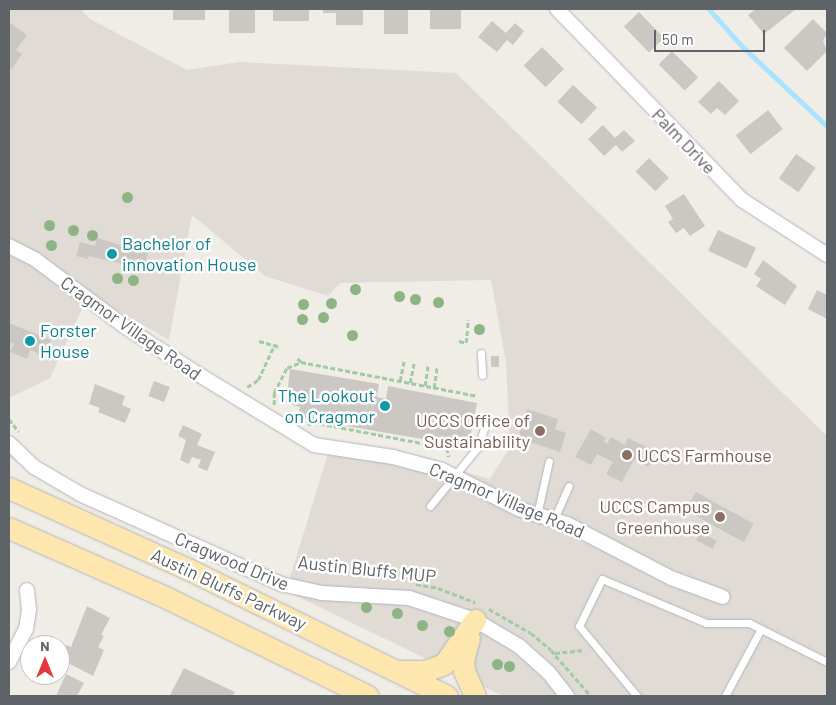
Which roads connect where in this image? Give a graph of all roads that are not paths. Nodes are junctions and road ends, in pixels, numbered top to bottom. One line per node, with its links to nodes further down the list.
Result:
1 (556, 9): 3 (street, Palm Drive)
2 (9, 246): 9 (street, Cragmor Village Road)
3 (827, 254)
4 (481, 353): 5 (lane)
5 (482, 375)
6 (484, 430): 9 (lane)
7 (9, 443): 18 (street, Cragwood Drive)
8 (549, 461): 13 (lane)
9 (455, 477): 12 (lane); 13 (street, Cragmor Village Road)
10 (569, 486): 14 (lane)
11 (9, 488): 22 (main road, Austin Bluffs Parkway)
12 (430, 506)
13 (537, 515): 14 (street, Cragmor Village Road)
14 (554, 519): 17 (street, Cragmor Village Road)
15 (9, 528): 23 (main road, Austin Bluffs Parkway)
16 (27, 590): 20 (street)
17 (723, 597)
18 (475, 620): 22 (main road); 25 (main road); 26 (street, Cragwood Drive)
19 (761, 629): 21 (lane); 27 (lane); 28 (lane)
20 (9, 662)
21 (827, 662)
22 (397, 671): 24 (main road, Austin Bluffs Parkway)
23 (368, 696)
24 (447, 696)
25 (475, 696)
26 (567, 696)
27 (637, 696)
28 (725, 696)

